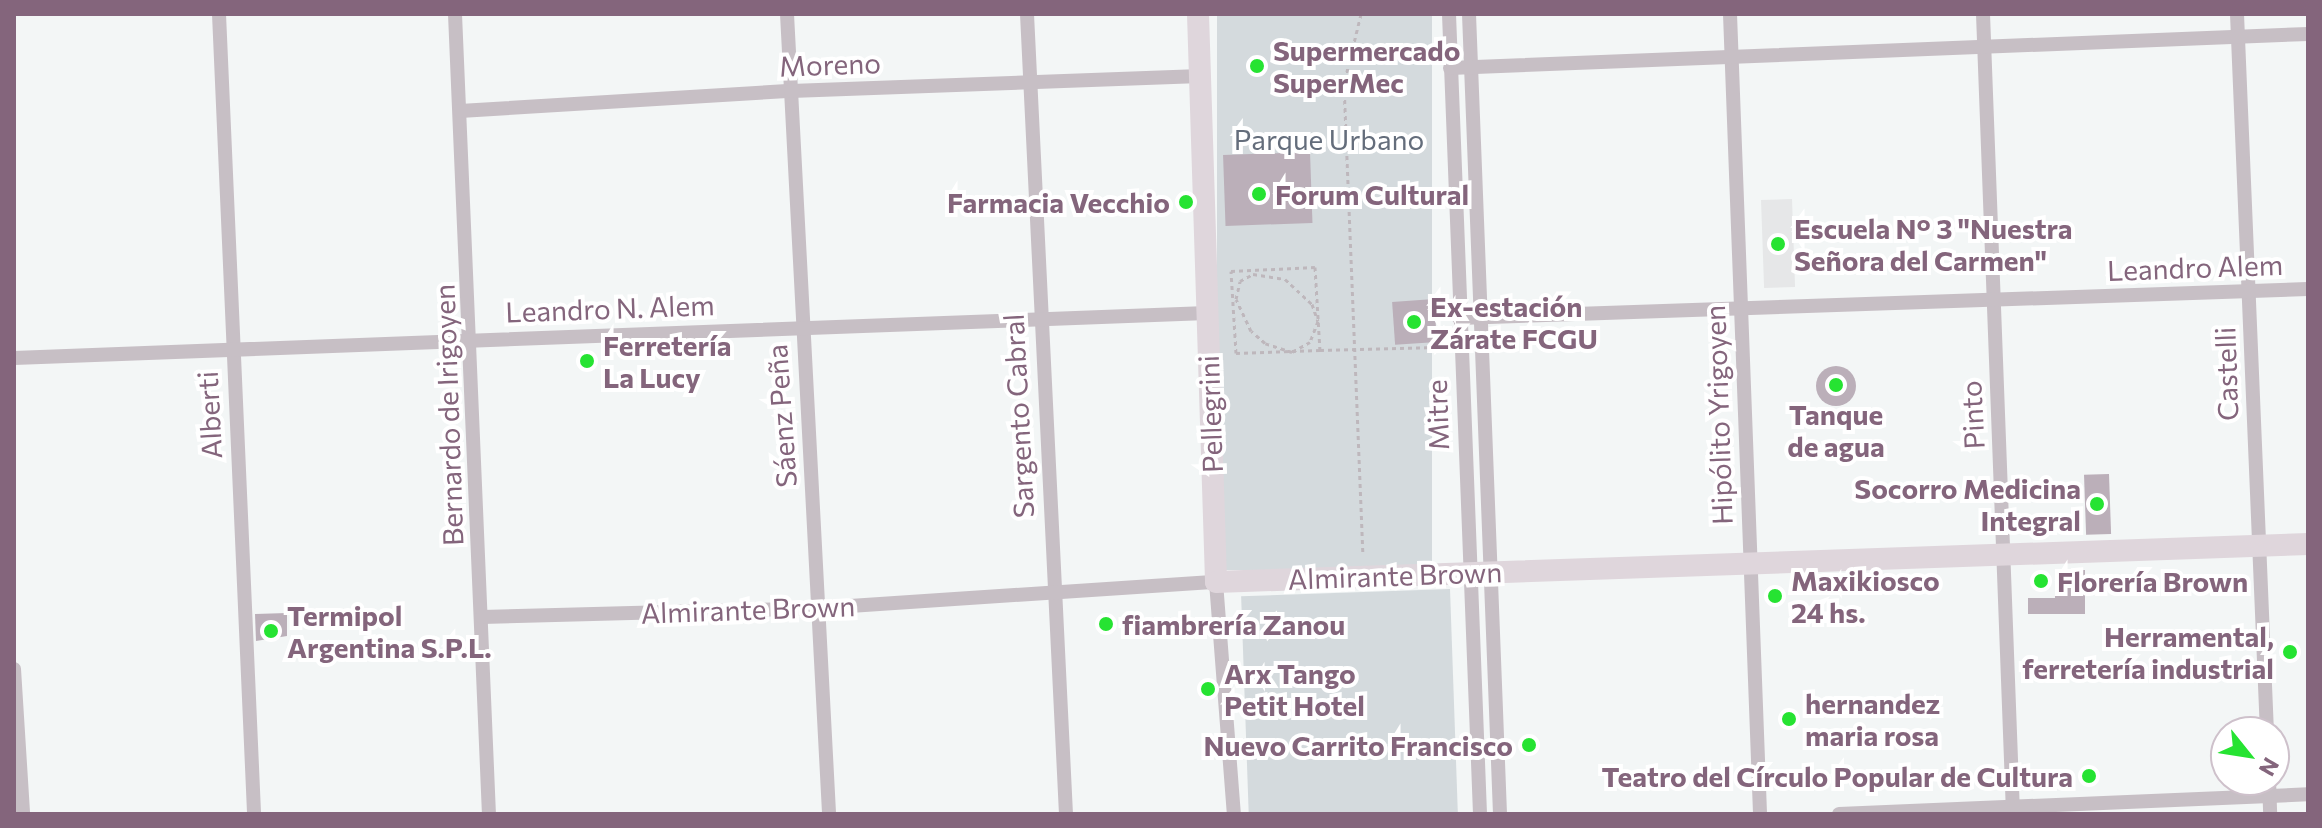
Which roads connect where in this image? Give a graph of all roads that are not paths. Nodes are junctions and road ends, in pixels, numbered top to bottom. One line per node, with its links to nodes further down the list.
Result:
1 (219, 14): 31 (street, Alberti)
2 (455, 14): 20 (street, Bernardo de Irigoyen)
3 (787, 14): 19 (street, Sáenz Peña)
4 (1027, 14): 18 (street, Sargento Cabral)
5 (1198, 14): 17 (street, Pellegrini)
6 (1449, 14): 16 (street, Mitre)
7 (1469, 14): 15 (street, Mitre)
8 (1730, 14): 14 (street, Hipólito Yrigoyen)
9 (1983, 14): 13 (street, Pinto)
10 (2237, 14): 12 (street, Castelli)
11 (2308, 34): 12 (street)
12 (2238, 36): 13 (street); 22 (street, Castelli)
13 (1984, 46): 14 (street); 23 (street, Pinto)
14 (1731, 56): 15 (street); 24 (street, Hipólito Yrigoyen)
15 (1471, 67): 16 (street); 26 (street, Mitre)
16 (1450, 68): 27 (street, Mitre)
17 (1201, 76): 18 (street, Moreno); 25 (street, Pellegrini)
18 (1029, 86): 19 (street, Moreno); 28 (street, Sargento Cabral)
19 (791, 91): 20 (street, Moreno); 29 (street, Sáenz Peña)
20 (460, 111): 30 (street, Bernardo de Irigoyen)
21 (2308, 289): 22 (street, Leandro Alem)
22 (2249, 291): 23 (street, Leandro Alem); 34 (street, Castelli)
23 (1993, 300): 24 (street, Leandro Alem); 35 (street, Pinto)
24 (1740, 310): 26 (street, Leandro Alem); 36 (street, Hipólito Yrigoyen)
25 (1207, 313): 28 (street, Leandro N. Alem); 38 (street, Pellegrini)
26 (1480, 317): 27 (street, Leandro Alem); 37 (street, Mitre)
27 (1459, 318): 37 (street, Mitre)
28 (1039, 321): 29 (street, Leandro N. Alem); 39 (street, Sargento Cabral)
29 (802, 328): 30 (street, Leandro N. Alem); 40 (street, Sáenz Peña)
30 (473, 339): 31 (street, Leandro N. Alem); 41 (street, Bernardo de Irigoyen)
31 (232, 349): 32 (street, Leandro N. Alem); 47 (street, Alberti)
32 (14, 358)
33 (2308, 544): 34 (street, Almirante Brown)
34 (2260, 546): 35 (street, Almirante Brown); 43 (street, Castelli)
35 (2004, 557): 36 (street, Almirante Brown); 45 (street, Pinto)
36 (1750, 567): 37 (street, Almirante Brown); 54 (street, Hipólito Yrigoyen)
37 (1479, 572): 38 (street, Almirante Brown); 52 (street, Mitre); 53 (street, Mitre)
38 (1216, 582): 39 (street, Almirante Brown); 51 (street, Pellegrini)
39 (1054, 595): 40 (street, Almirante Brown); 50 (street, Sargento Cabral)
40 (820, 608): 41 (street, Almirante Brown); 49 (street, Sáenz Peña)
41 (482, 617): 48 (street, Bernardo de Irigoyen)
42 (14, 669): 46 (street)
43 (2266, 716)
44 (2270, 796): 45 (street); 56 (street)
45 (2012, 811): 55 (street)
46 (23, 814)
47 (254, 814)
48 (489, 814)
49 (829, 814)
50 (1066, 814)
51 (1234, 814)
52 (1480, 814)
53 (1500, 814)
54 (1760, 814)
55 (1839, 814)
56 (2270, 814)

